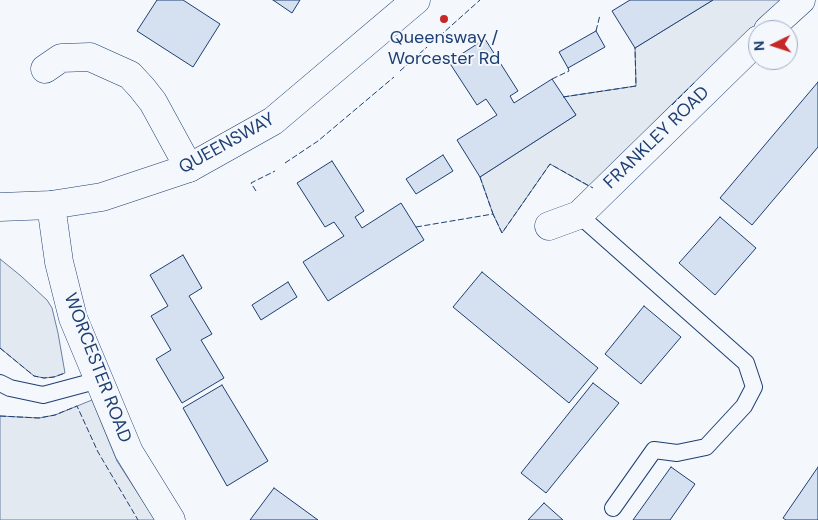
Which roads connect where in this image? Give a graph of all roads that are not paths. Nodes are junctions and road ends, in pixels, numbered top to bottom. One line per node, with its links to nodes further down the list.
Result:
1 (416, 0): 6 (street, QUEENSWAY)
2 (801, 0): 3 (street)
3 (779, 20)
4 (748, 50): 9 (street, FRANKLEY ROAD)
5 (46, 69): 6 (street)
6 (189, 168): 7 (street, QUEENSWAY)
7 (50, 205): 8 (street, QUEENSWAY); 11 (street, WORCESTER ROAD)
8 (0, 207)
9 (579, 215): 10 (street, FRANKLEY ROAD); 13 (lane)
10 (549, 226)
11 (99, 380): 12 (lane); 14 (street, WORCESTER ROAD)
12 (0, 383)
13 (613, 508)
14 (172, 520)

